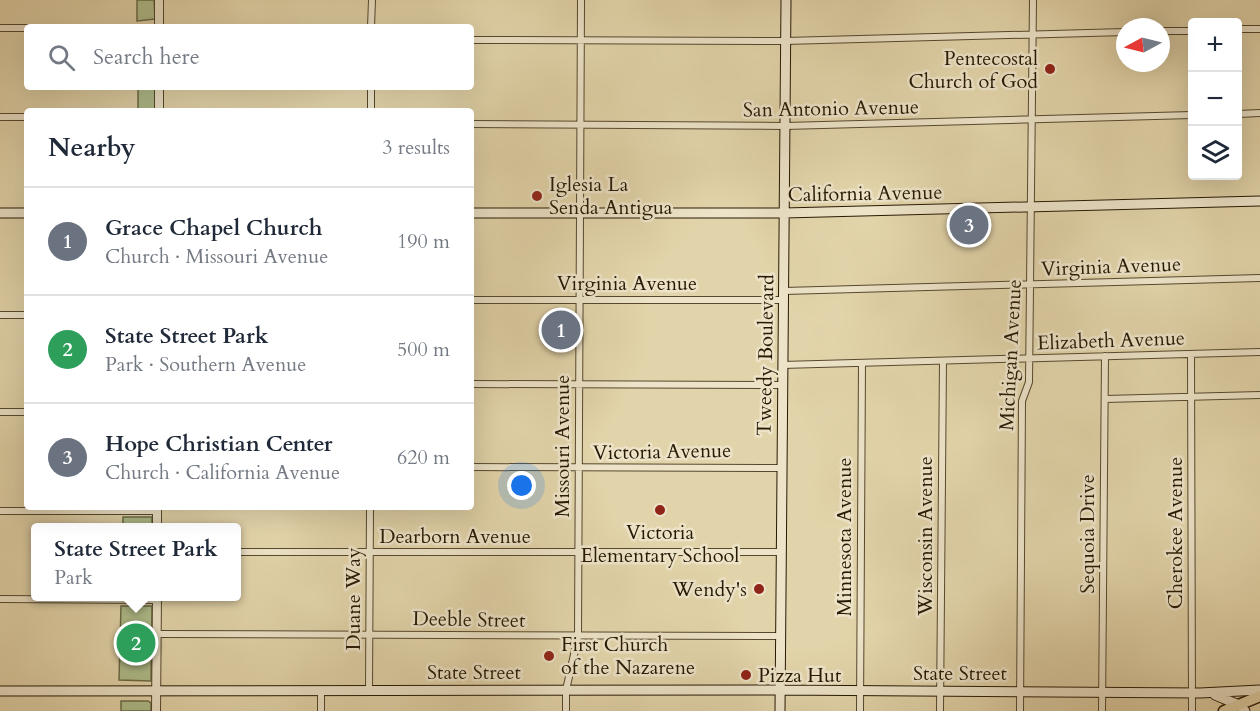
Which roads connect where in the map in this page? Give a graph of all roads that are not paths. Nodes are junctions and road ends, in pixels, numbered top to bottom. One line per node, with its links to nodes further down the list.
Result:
1 (159, 0): 6 (street)
2 (372, 0): 7 (street)
3 (581, 0): 17 (street, Missouri Avenue)
4 (786, 0): 18 (main road, Tweedy Boulevard)
5 (1033, 0): 15 (street, Michigan Avenue)
6 (159, 24)
7 (371, 24)
8 (0, 28): 9 (street)
9 (24, 28)
10 (1242, 29): 11 (street)
11 (1260, 29)
12 (1188, 31): 13 (street)
13 (1170, 32)
14 (1116, 33): 15 (street)
15 (1032, 35): 18 (street); 28 (street, Michigan Avenue)
16 (474, 40): 17 (street)
17 (581, 41): 18 (street); 30 (street, Missouri Avenue)
18 (785, 41): 31 (main road, Tweedy Boulevard)
19 (159, 90): 21 (street)
20 (371, 90): 22 (street)
21 (159, 108)
22 (371, 108)
23 (1260, 113): 24 (street)
24 (1242, 114)
25 (1188, 115): 28 (street, San Antonio Avenue)
26 (0, 117): 27 (street)
27 (24, 117)
28 (1032, 119): 31 (street, San Antonio Avenue); 33 (street, Michigan Avenue)
29 (474, 124): 30 (street, San Antonio Avenue)
30 (581, 126): 31 (street, San Antonio Avenue); 37 (street, Missouri Avenue)
31 (785, 126): 38 (main road, Tweedy Boulevard)
32 (1260, 201): 33 (main road, California Avenue)
33 (1031, 207): 38 (main road, California Avenue); 40 (street, Michigan Avenue)
34 (0, 213): 35 (main road)
35 (24, 213)
36 (474, 213): 37 (main road, California Avenue)
37 (580, 213): 38 (main road, California Avenue); 43 (street, Missouri Avenue)
38 (784, 213): 41 (main road, Tweedy Boulevard)
39 (1260, 278): 40 (street, Virginia Avenue)
40 (1030, 285): 41 (street, Virginia Avenue); 49 (street, Michigan Avenue)
41 (784, 296): 43 (street, Virginia Avenue); 52 (main road, Tweedy Boulevard)
42 (474, 300): 43 (street, Virginia Avenue)
43 (579, 300): 53 (street, Missouri Avenue)
44 (0, 315): 45 (street)
45 (24, 315)
46 (1260, 352): 47 (street, Elizabeth Avenue)
47 (1191, 354): 48 (street, Elizabeth Avenue); 57 (street, Cherokee Avenue)
48 (1105, 356): 49 (street, Elizabeth Avenue); 58 (street, Sequoia Drive)
49 (1029, 358): 50 (street, Elizabeth Avenue); 87 (street, Michigan Avenue)
50 (943, 361): 51 (street, Elizabeth Avenue); 86 (street, Wisconsin Avenue)
51 (862, 363): 52 (street, Elizabeth Avenue); 83 (street, Minnesota Avenue)
52 (782, 365): 55 (main road, Tweedy Boulevard)
53 (579, 383): 54 (street); 55 (street); 63 (street, Missouri Avenue)
54 (474, 384)
55 (782, 385): 62 (main road, Tweedy Boulevard)
56 (1260, 395): 57 (street)
57 (1191, 397): 58 (street); 89 (street, Cherokee Avenue)
58 (1104, 399): 88 (street, Sequoia Drive)
59 (0, 412): 60 (street)
60 (24, 412)
61 (474, 467): 63 (street, Victoria Avenue)
62 (782, 468): 63 (street, Victoria Avenue); 69 (main road, Tweedy Boulevard)
63 (579, 469): 70 (street, Missouri Avenue)
64 (78, 510): 66 (street)
65 (370, 510): 68 (street, Duane Way)
66 (0, 511)
67 (241, 552): 68 (street, Dearborn Avenue)
68 (370, 552): 70 (street, Dearborn Avenue); 75 (street, Duane Way)
69 (781, 552): 70 (street, Dearborn Avenue); 76 (main road, Tweedy Boulevard)
70 (578, 553): 77 (street, Missouri Avenue)
71 (0, 599): 72 (street)
72 (31, 599)
73 (157, 601): 74 (street)
74 (157, 634): 75 (street, Deeble Street); 78 (street)
75 (369, 634): 77 (street, Deeble Street); 80 (street, Duane Way)
76 (780, 636): 77 (street, Deeble Street); 82 (main road, Tweedy Boulevard)
77 (578, 637): 81 (street, Missouri Avenue)
78 (156, 690): 79 (main road, State Street); 85 (main road, State Street); 92 (street)
79 (321, 690): 80 (main road, State Street); 93 (street)
80 (369, 690): 81 (main road, State Street)
81 (566, 690): 82 (main road, State Street); 94 (street, Missouri Avenue)
82 (780, 690): 83 (main road, State Street); 95 (main road, Tweedy Boulevard)
83 (860, 690): 86 (main road, State Street); 96 (street, Minnesota Avenue)
84 (1260, 690): 89 (main road, State Street)
85 (0, 691)
86 (940, 691): 87 (main road, State Street); 97 (street, Wisconsin Avenue)
87 (1020, 692): 88 (main road, State Street); 98 (street, Michigan Avenue)
88 (1102, 692): 89 (main road, State Street); 99 (street, Sequoia Drive)
89 (1196, 693): 91 (main road, State Street); 100 (street, Cherokee Avenue)
90 (1260, 696): 91 (main road)
91 (1242, 708): 101 (main road)
92 (156, 711)
93 (321, 711)
94 (566, 711)
95 (780, 711)
96 (860, 711)
97 (940, 711)
98 (1020, 711)
99 (1102, 711)
100 (1192, 711)
101 (1224, 711)

